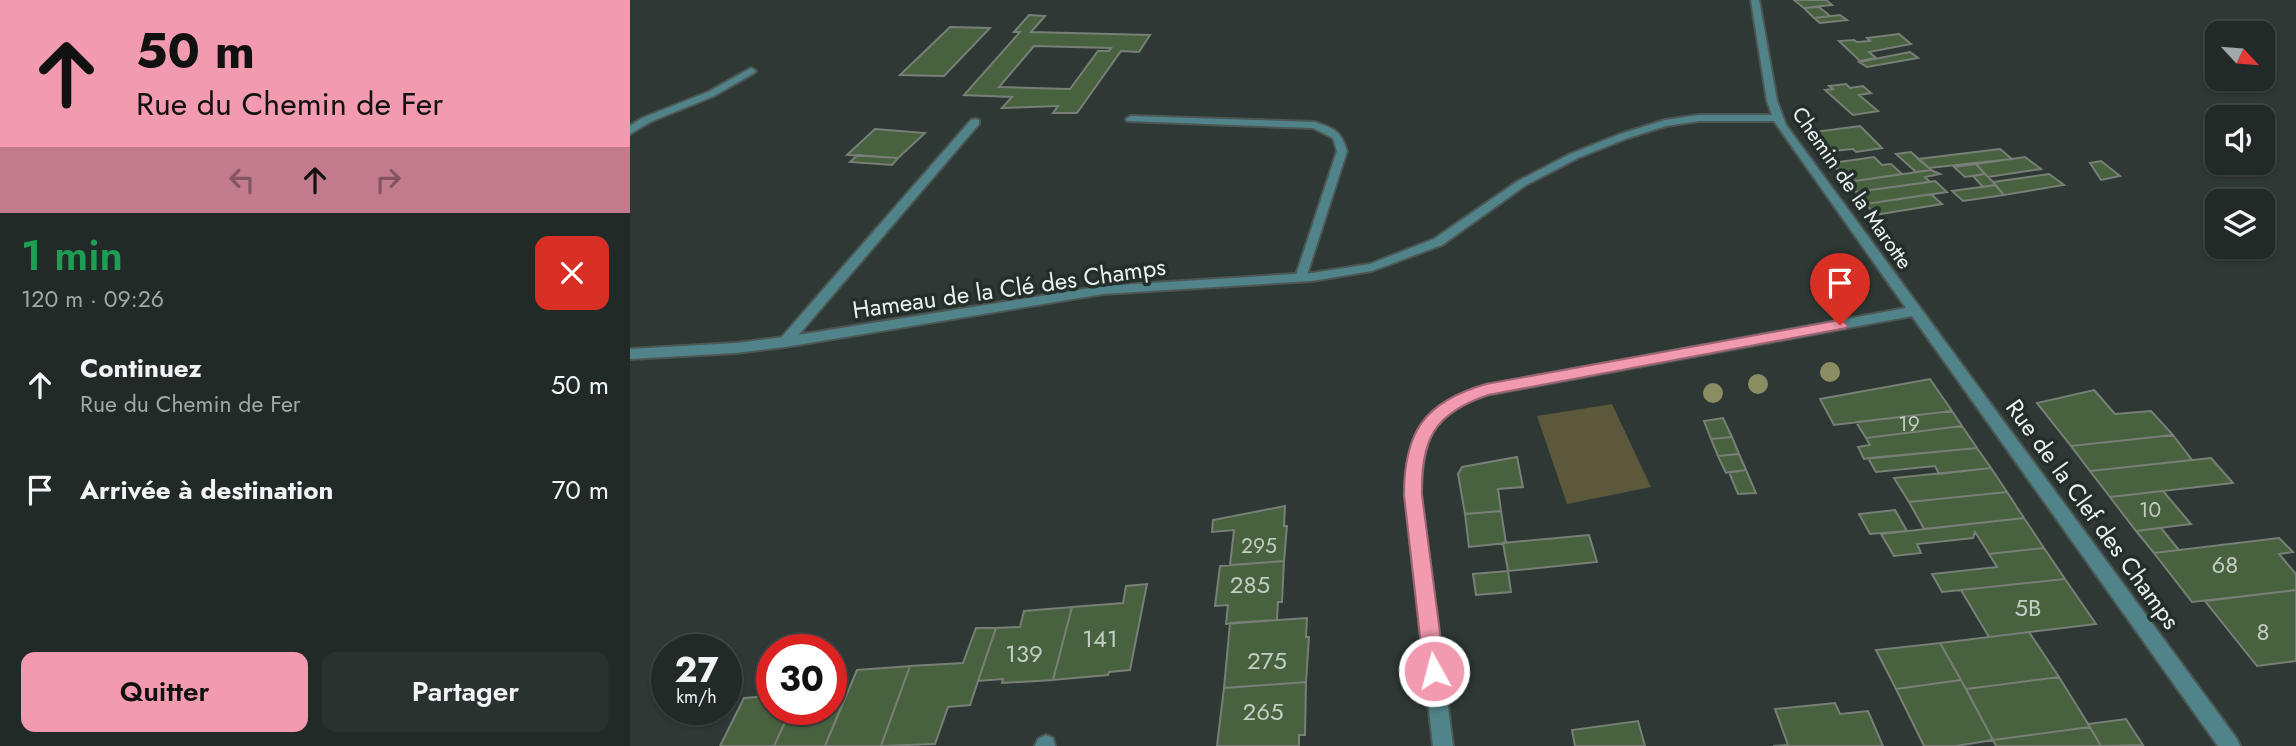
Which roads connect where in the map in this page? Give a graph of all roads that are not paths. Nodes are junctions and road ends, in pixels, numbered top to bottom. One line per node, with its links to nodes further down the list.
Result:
1 (1755, 0): 3 (street, Chemin de la Marotte)
2 (751, 71): 6 (street)
3 (1778, 118): 7 (street, Hameau de la Clé des Champs); 8 (street, Chemin de la Marotte)
4 (1131, 119): 7 (street)
5 (975, 122): 9 (street)
6 (630, 131)
7 (1301, 278): 9 (street, Hameau de la Clé des Champs)
8 (1916, 311): 11 (street); 12 (street, Rue de la Clef des Champs)
9 (785, 342): 10 (street, Hameau de la Clé des Champs)
10 (630, 354)
11 (1443, 746)
12 (2230, 746)

